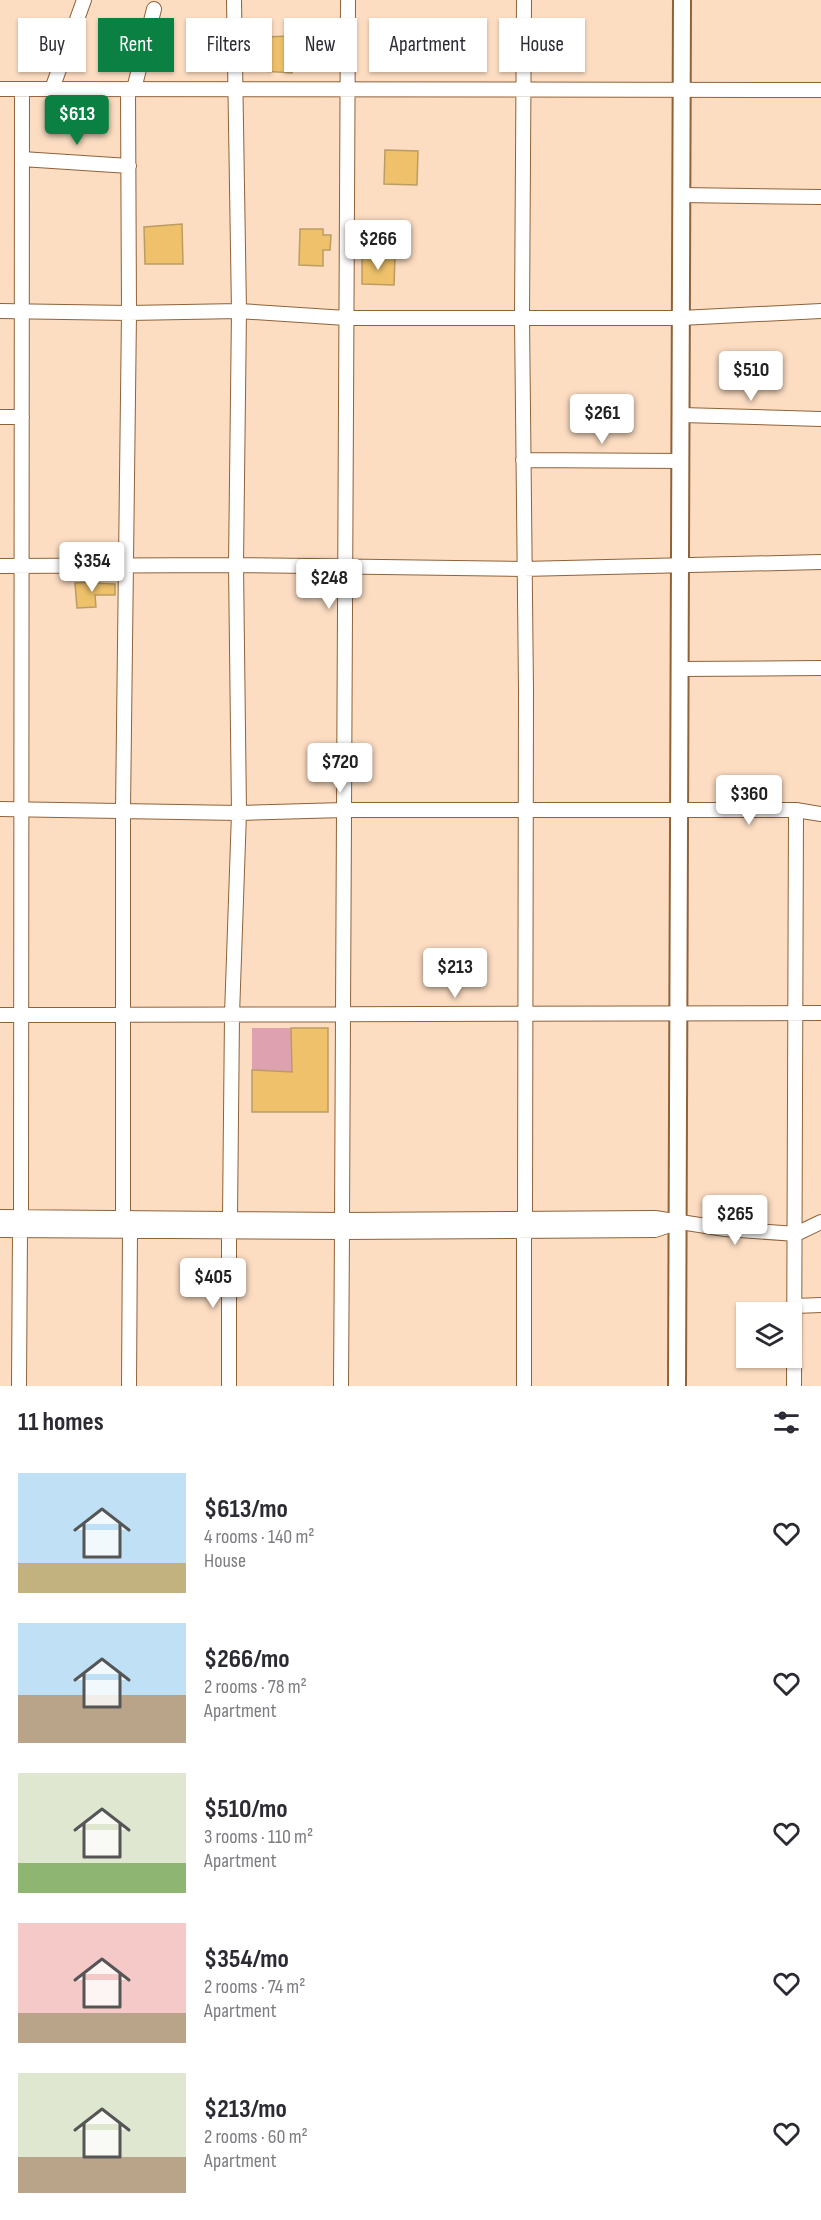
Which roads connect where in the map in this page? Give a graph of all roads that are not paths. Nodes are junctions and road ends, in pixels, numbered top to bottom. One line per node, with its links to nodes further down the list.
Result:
1 (84, 0): 9 (street)
2 (234, 0): 11 (street)
3 (348, 0): 12 (street)
4 (524, 0): 14 (street)
5 (682, 0): 15 (street)
6 (154, 9): 10 (street)
7 (0, 89): 8 (street)
8 (22, 89): 9 (street); 16 (street)
9 (51, 89): 10 (street)
10 (131, 89): 11 (street); 17 (street)
11 (235, 90): 12 (street); 21 (street)
12 (347, 90): 14 (street); 26 (street)
13 (821, 90): 15 (street)
14 (522, 91): 15 (street); 25 (street)
15 (682, 91): 18 (street)
16 (22, 159): 17 (street); 23 (street)
17 (129, 165): 24 (street)
18 (681, 195): 19 (street); 27 (street)
19 (821, 197)
20 (0, 311): 23 (street)
21 (239, 311): 24 (street); 26 (street); 36 (street)
22 (821, 311): 27 (street)
23 (22, 312): 24 (street); 30 (street)
24 (129, 313): 37 (street)
25 (522, 317): 26 (street); 27 (street); 32 (street)
26 (346, 318): 40 (street)
27 (681, 318): 28 (street)
28 (681, 415): 31 (street); 33 (street)
29 (0, 417): 30 (street)
30 (22, 417): 39 (street)
31 (821, 419)
32 (523, 460): 33 (street); 41 (street)
33 (681, 461): 35 (street)
34 (821, 562): 35 (street)
35 (680, 564): 41 (street); 43 (street)
36 (236, 565): 37 (street); 40 (street); 51 (street)
37 (126, 566): 39 (street); 46 (street)
38 (0, 567): 39 (street)
39 (23, 567): 45 (street)
40 (345, 568): 41 (street); 47 (street)
41 (523, 569): 49 (street)
42 (821, 668): 43 (street)
43 (680, 669): 50 (street)
44 (0, 809): 45 (street)
45 (22, 809): 46 (street); 59 (street)
46 (123, 810): 51 (street); 60 (street)
47 (344, 810): 49 (street); 51 (street); 61 (street)
48 (796, 810): 50 (street); 52 (street); 53 (street)
49 (525, 811): 50 (street); 56 (street)
50 (679, 811): 57 (street)
51 (239, 813): 55 (street)
52 (821, 814)
53 (795, 1012): 54 (street); 57 (street); 71 (street)
54 (821, 1013)
55 (232, 1014): 60 (street); 61 (street); 67 (street)
56 (524, 1014): 57 (street); 61 (street); 68 (street)
57 (678, 1014): 63 (street)
58 (0, 1015): 59 (street)
59 (21, 1015): 60 (street); 65 (street)
60 (123, 1015): 66 (street)
61 (343, 1015): 69 (street)
62 (0, 1217): 65 (street)
63 (678, 1222): 68 (street); 71 (street); 81 (street)
64 (821, 1222): 71 (street)
65 (20, 1224): 66 (street); 70 (street); 76 (street)
66 (126, 1225): 67 (street); 77 (street)
67 (229, 1225): 69 (street); 78 (street)
68 (525, 1225): 69 (street); 80 (street)
69 (342, 1226): 79 (street)
70 (0, 1230)
71 (796, 1234): 72 (street)
72 (795, 1302)
73 (821, 1305): 74 (street)
74 (802, 1306)
75 (794, 1368): 82 (street)
76 (19, 1386)
77 (129, 1386)
78 (229, 1386)
79 (341, 1386)
80 (524, 1386)
81 (677, 1386)
82 (794, 1386)

